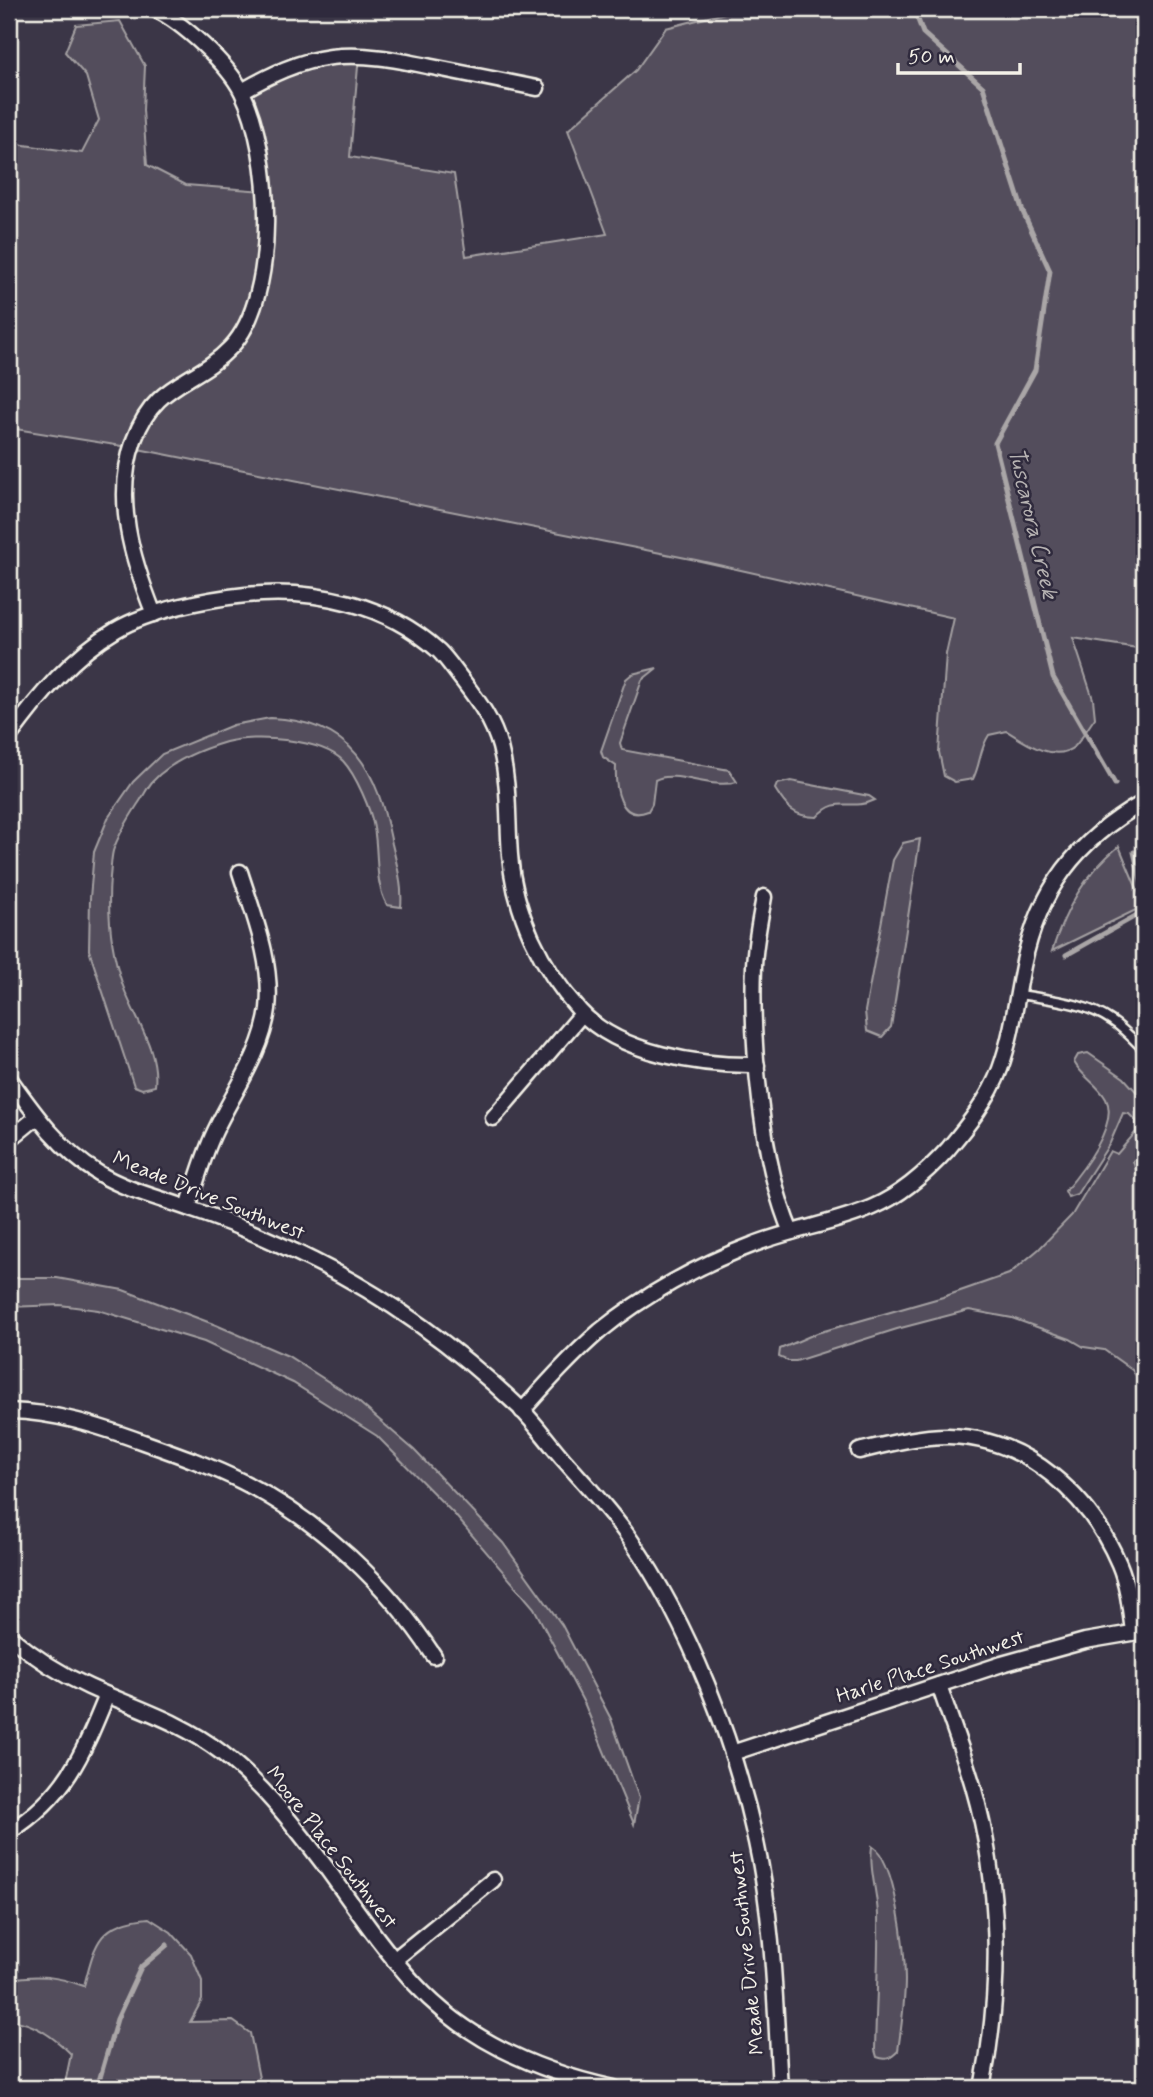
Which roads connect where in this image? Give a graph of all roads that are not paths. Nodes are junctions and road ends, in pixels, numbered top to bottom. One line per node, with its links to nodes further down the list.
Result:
1 (155, 9): 3 (street)
2 (537, 88): 3 (street)
3 (242, 91): 4 (street)
4 (154, 614): 5 (street); 10 (street)
5 (9, 737)
6 (1144, 802): 9 (street)
7 (240, 872): 17 (street)
8 (764, 897): 12 (street)
9 (1018, 994): 11 (lane); 18 (street)
10 (582, 1014): 12 (street); 15 (street)
11 (1144, 1050)
12 (757, 1065): 18 (street)
13 (9, 1078): 14 (street, Meade Drive Southwest)
14 (37, 1117): 16 (street); 17 (street, Meade Drive Southwest)
15 (493, 1118)
16 (9, 1140)
17 (188, 1208): 19 (street, Meade Drive Southwest)
18 (791, 1232): 19 (street)
19 (522, 1410): 27 (street, Meade Drive Southwest)
20 (9, 1411): 24 (street)
21 (859, 1451): 22 (street)
22 (1139, 1631): 25 (street, Harle Place Southwest)
23 (9, 1636): 26 (street, Moore Place Southwest)
24 (435, 1657)
25 (939, 1685): 27 (street, Harle Place Southwest); 35 (street)
26 (107, 1695): 28 (street); 30 (street, Moore Place Southwest)
27 (732, 1752): 33 (street, Meade Drive Southwest)
28 (9, 1832)
29 (493, 1880): 30 (street)
30 (394, 1960): 31 (street, Moore Place Southwest)
31 (614, 2088)
32 (774, 2088): 33 (street)
33 (780, 2088): 34 (street)
34 (835, 2088)
35 (982, 2088)

